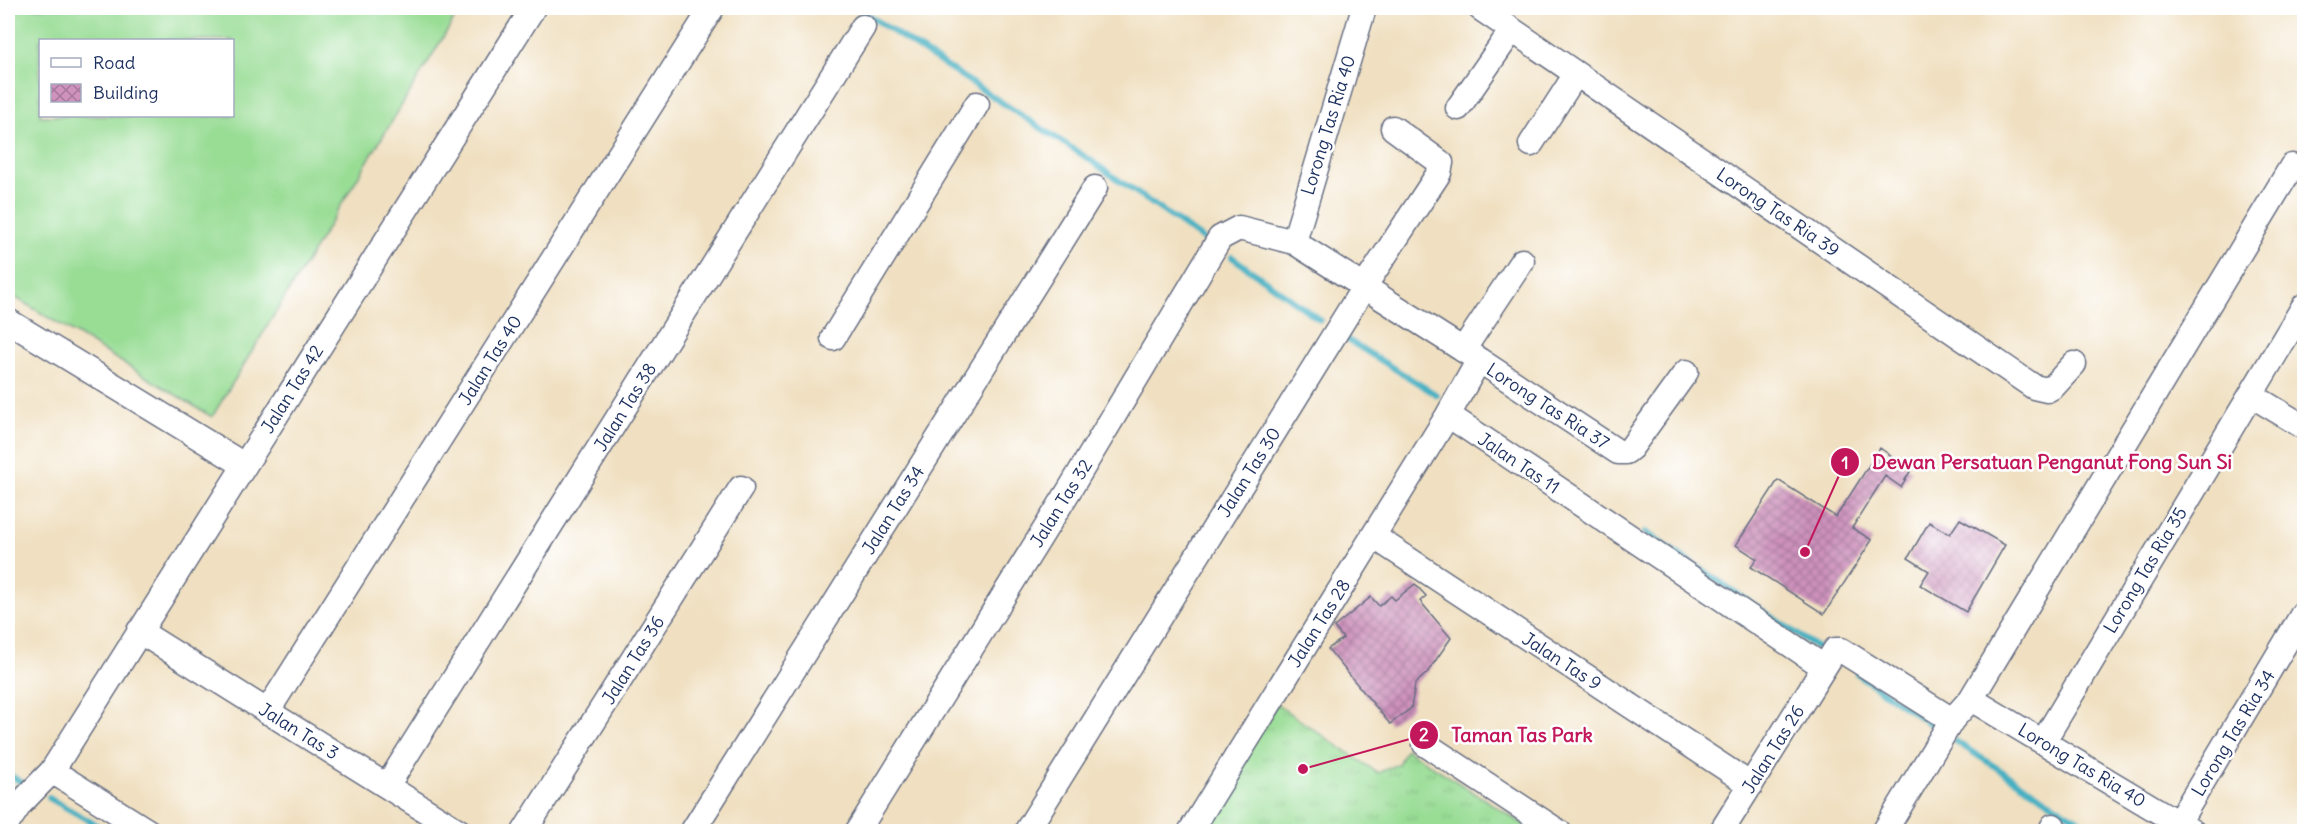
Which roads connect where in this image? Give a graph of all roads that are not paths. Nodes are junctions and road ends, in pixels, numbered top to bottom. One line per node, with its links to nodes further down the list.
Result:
1 (533, 8): 26 (street, Jalan Tas 42)
2 (712, 8): 33 (street, Jalan Tas 40)
3 (1364, 8): 14 (street, Lorong Tas Ria 40)
4 (1480, 8): 6 (street, Lorong Tas Ria 39)
5 (863, 27): 39 (street, Jalan Tas 38)
6 (1512, 30): 7 (street, Lorong Tas Ria 39); 9 (street)
7 (1576, 74): 11 (street); 21 (street, Lorong Tas Ria 39)
8 (977, 104): 19 (street)
9 (1458, 108)
10 (1393, 128): 16 (street, Jalan Tas 30)
11 (1531, 144)
12 (2292, 166): 32 (street)
13 (1095, 188): 45 (street, Jalan Tas 34)
14 (1294, 242): 16 (street); 46 (street, Jalan Tas 32)
15 (1522, 261): 20 (street)
16 (1364, 287): 20 (street); 47 (street, Jalan Tas 30)
17 (2304, 306): 23 (street, Lorong Tas Ria 35)
18 (8, 321): 26 (street)
19 (833, 338)
20 (1471, 355): 22 (street, Lorong Tas Ria 37); 24 (street)
21 (2074, 363)
22 (1686, 372)
23 (2251, 395): 25 (street); 35 (street, Lorong Tas Ria 35)
24 (1448, 415): 28 (street, Jalan Tas 28); 31 (street, Jalan Tas 11)
25 (2304, 427)
26 (244, 465): 30 (street, Jalan Tas 42)
27 (741, 489): 44 (street, Jalan Tas 36)
28 (1373, 536): 38 (street, Jalan Tas 9); 48 (street, Jalan Tas 28)
29 (2304, 612): 41 (street, Lorong Tas Ria 34)
30 (138, 631): 33 (street, Jalan Tas 3); 37 (street, Jalan Tas 42)
31 (1824, 667): 34 (street); 38 (street, Jalan Tas 26)
32 (1971, 699): 34 (street); 35 (street, Lorong Tas Ria 40)
33 (267, 712): 39 (street, Jalan Tas 3)
34 (1952, 720): 51 (street)
35 (2043, 742): 41 (street, Lorong Tas Ria 40)
36 (1425, 744): 49 (street)
37 (52, 771): 40 (street, Jalan Tas 42); 42 (street)
38 (1750, 785): 50 (street, Jalan Tas 26)
39 (387, 786): 43 (street, Jalan Tas 3)
40 (8, 822)
41 (2186, 827)
42 (149, 831)
43 (460, 831)
44 (524, 831)
45 (692, 831)
46 (857, 831)
47 (1026, 831)
48 (1190, 831)
49 (1559, 831)
50 (1721, 831)
51 (1884, 831)

